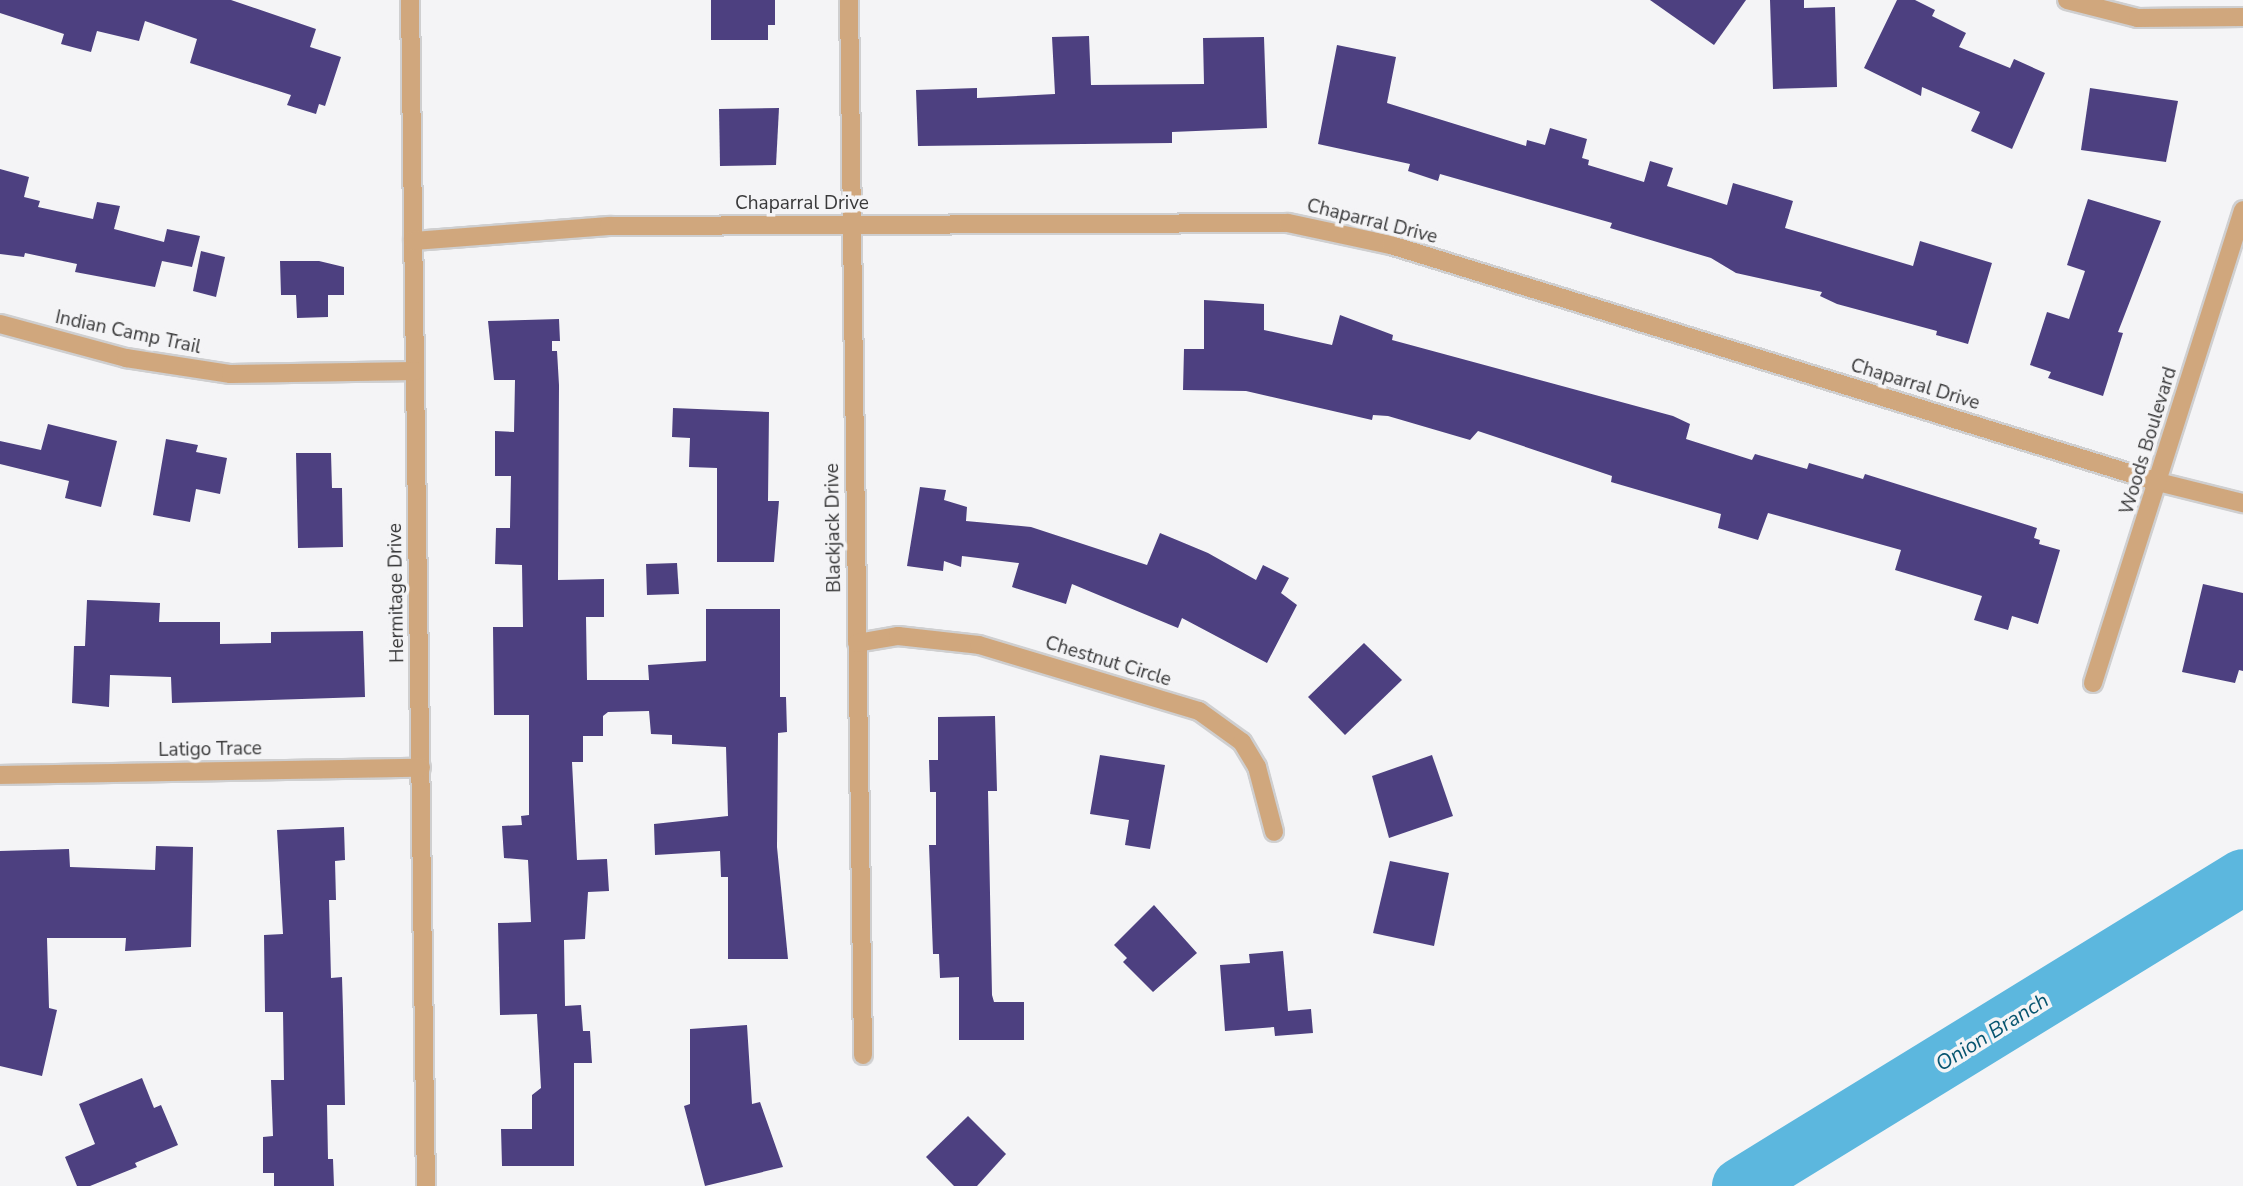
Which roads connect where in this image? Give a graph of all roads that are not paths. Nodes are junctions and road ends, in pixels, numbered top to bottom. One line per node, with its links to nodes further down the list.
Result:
1 (410, 0): 7 (street, Hermitage Drive)
2 (849, 0): 6 (street, Blackjack Drive)
3 (2067, 0): 4 (street)
4 (2243, 17)
5 (2243, 210): 10 (street, Woods Boulevard)
6 (851, 225): 7 (street, Chaparral Drive); 10 (street, Chaparral Drive); 12 (street, Blackjack Drive)
7 (413, 241): 9 (street, Hermitage Drive)
8 (0, 324): 9 (street, Indian Camp Trail)
9 (415, 371): 14 (street, Hermitage Drive)
10 (2158, 482): 11 (street, Chaparral Drive); 13 (street, Woods Boulevard)
11 (2243, 503)
12 (857, 643): 16 (street, Chestnut Circle); 17 (street, Blackjack Drive)
13 (2094, 683)
14 (421, 768): 15 (street, Latigo Trace); 18 (street, Hermitage Drive)
15 (0, 775)
16 (1274, 832)
17 (863, 1055)
18 (426, 1186)

